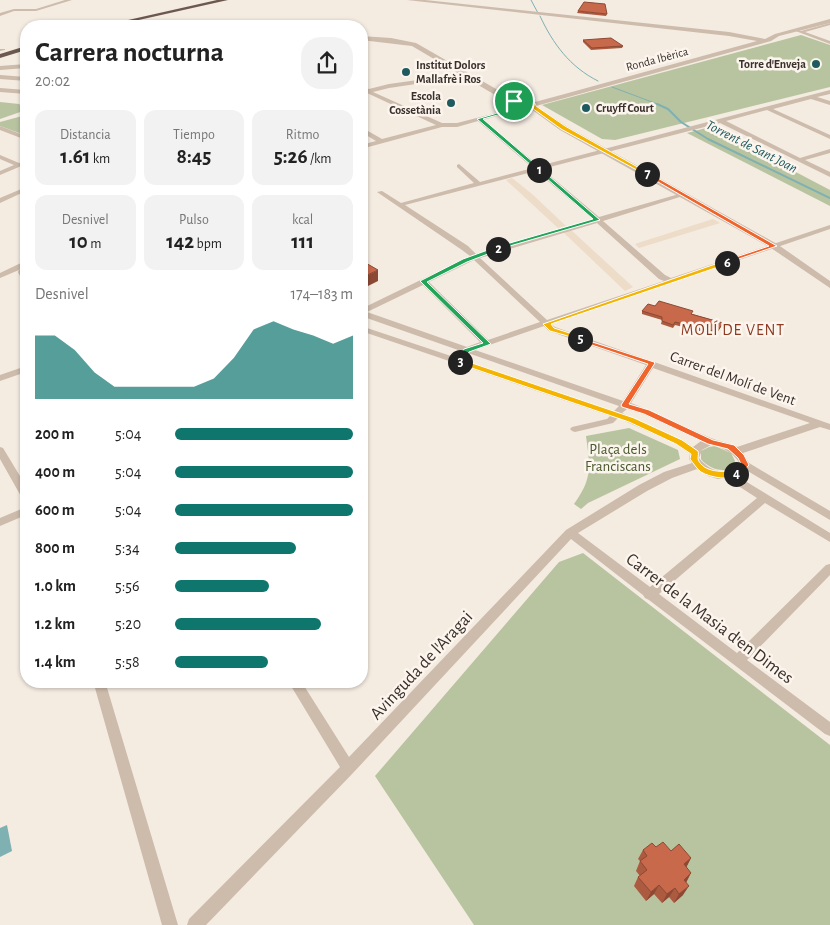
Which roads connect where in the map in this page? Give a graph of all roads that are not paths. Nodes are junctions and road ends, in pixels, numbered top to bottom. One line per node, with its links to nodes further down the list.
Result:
1 (70, 0): 6 (street)
2 (188, 0): 7 (highway)
3 (198, 0): 8 (highway)
4 (225, 0): 9 (highway)
5 (410, 0): 14 (street)
6 (0, 15)
7 (126, 20)
8 (128, 20)
9 (134, 20)
10 (830, 21): 11 (street, Ronda Ibèrica); 15 (street, Ronda Ibèrica)
11 (798, 31): 15 (street, Ronda Ibèrica); 16 (street)
12 (757, 32): 14 (street, Ronda Ibèrica)
13 (368, 39): 21 (street)
14 (750, 39): 15 (street, Ronda Ibèrica); 30 (street, Ronda Ibèrica)
15 (772, 39)
16 (830, 43)
17 (20, 49): 18 (highway)
18 (1, 52)
19 (20, 66): 20 (street)
20 (0, 68)
21 (468, 75): 25 (street); 30 (street)
22 (0, 77): 23 (street)
23 (20, 79)
24 (0, 90): 26 (street)
25 (368, 91): 34 (street)
26 (20, 92)
27 (830, 92): 28 (street)
28 (811, 97): 29 (street); 31 (street)
29 (830, 103)
30 (524, 104): 32 (street); 34 (street); 41 (street)
31 (767, 108): 33 (street); 38 (street)
32 (479, 119): 34 (street); 48 (street)
33 (722, 121): 41 (street); 44 (street)
34 (441, 125): 39 (street)
35 (0, 128): 37 (street)
36 (368, 133): 39 (street)
37 (20, 136)
38 (830, 137)
39 (382, 142): 40 (street)
40 (368, 145)
41 (604, 151): 48 (street); 54 (street)
42 (830, 151): 44 (street)
43 (0, 157): 45 (street)
44 (799, 160): 50 (street)
45 (20, 162)
46 (20, 164): 49 (street)
47 (459, 166): 51 (street)
48 (538, 168): 51 (street); 57 (street)
49 (0, 173)
50 (830, 175)
51 (478, 184): 56 (street)
52 (20, 192): 55 (street)
53 (380, 192): 56 (street, Carrer del Molí de Vent)
54 (681, 195): 57 (street); 59 (street)
55 (0, 201)
56 (399, 205): 60 (street, Carrer del Molí de Vent)
57 (598, 220): 60 (street); 65 (street)
58 (830, 227): 59 (street)
59 (774, 246): 65 (street); 67 (street)
60 (474, 257): 64 (street); 70 (street, Carrer del Molí de Vent)
61 (20, 267): 62 (street)
62 (0, 276)
63 (20, 276): 66 (street)
64 (423, 281): 68 (street); 72 (street)
65 (671, 281): 70 (street)
66 (0, 282)
67 (830, 285)
68 (368, 310)
69 (368, 315): 73 (street)
70 (547, 324): 72 (street); 75 (street, Carrer del Molí de Vent)
71 (368, 330): 74 (street)
72 (487, 344): 73 (street)
73 (466, 350): 74 (street); 78 (street)
74 (459, 361): 79 (street)
75 (652, 363): 78 (street); 80 (street, Carrer del Molí de Vent)
76 (20, 371): 77 (street)
77 (0, 378)
78 (625, 405): 79 (street); 82 (street)
79 (615, 415): 81 (street); 85 (street)
80 (827, 423): 84 (street)
81 (575, 428)
82 (710, 442): 84 (street); 85 (street)
83 (0, 450): 88 (street)
84 (737, 452): 86 (street)
85 (696, 459): 87 (street); 93 (street, Avinguda de l'Aragai)
86 (745, 465): 87 (street); 91 (street)
87 (730, 476): 89 (street)
88 (20, 484)
89 (764, 498): 94 (street); 96 (street)
90 (20, 514): 92 (street)
91 (830, 516)
92 (0, 522)
93 (570, 533): 96 (street, Carrer de la Masia d'en Dimes); 101 (street, Avinguda de l'Aragai)
94 (830, 538)
95 (830, 568): 97 (street)
96 (649, 595): 97 (street, Carrer de la Masia d'en Dimes)
97 (737, 661): 100 (street, Carrer de la Masia d'en Dimes)
98 (101, 688): 102 (street)
99 (298, 688): 101 (street)
100 (830, 730)
101 (348, 768): 103 (street, Avinguda de l'Aragai)
102 (170, 925)
103 (195, 925)

